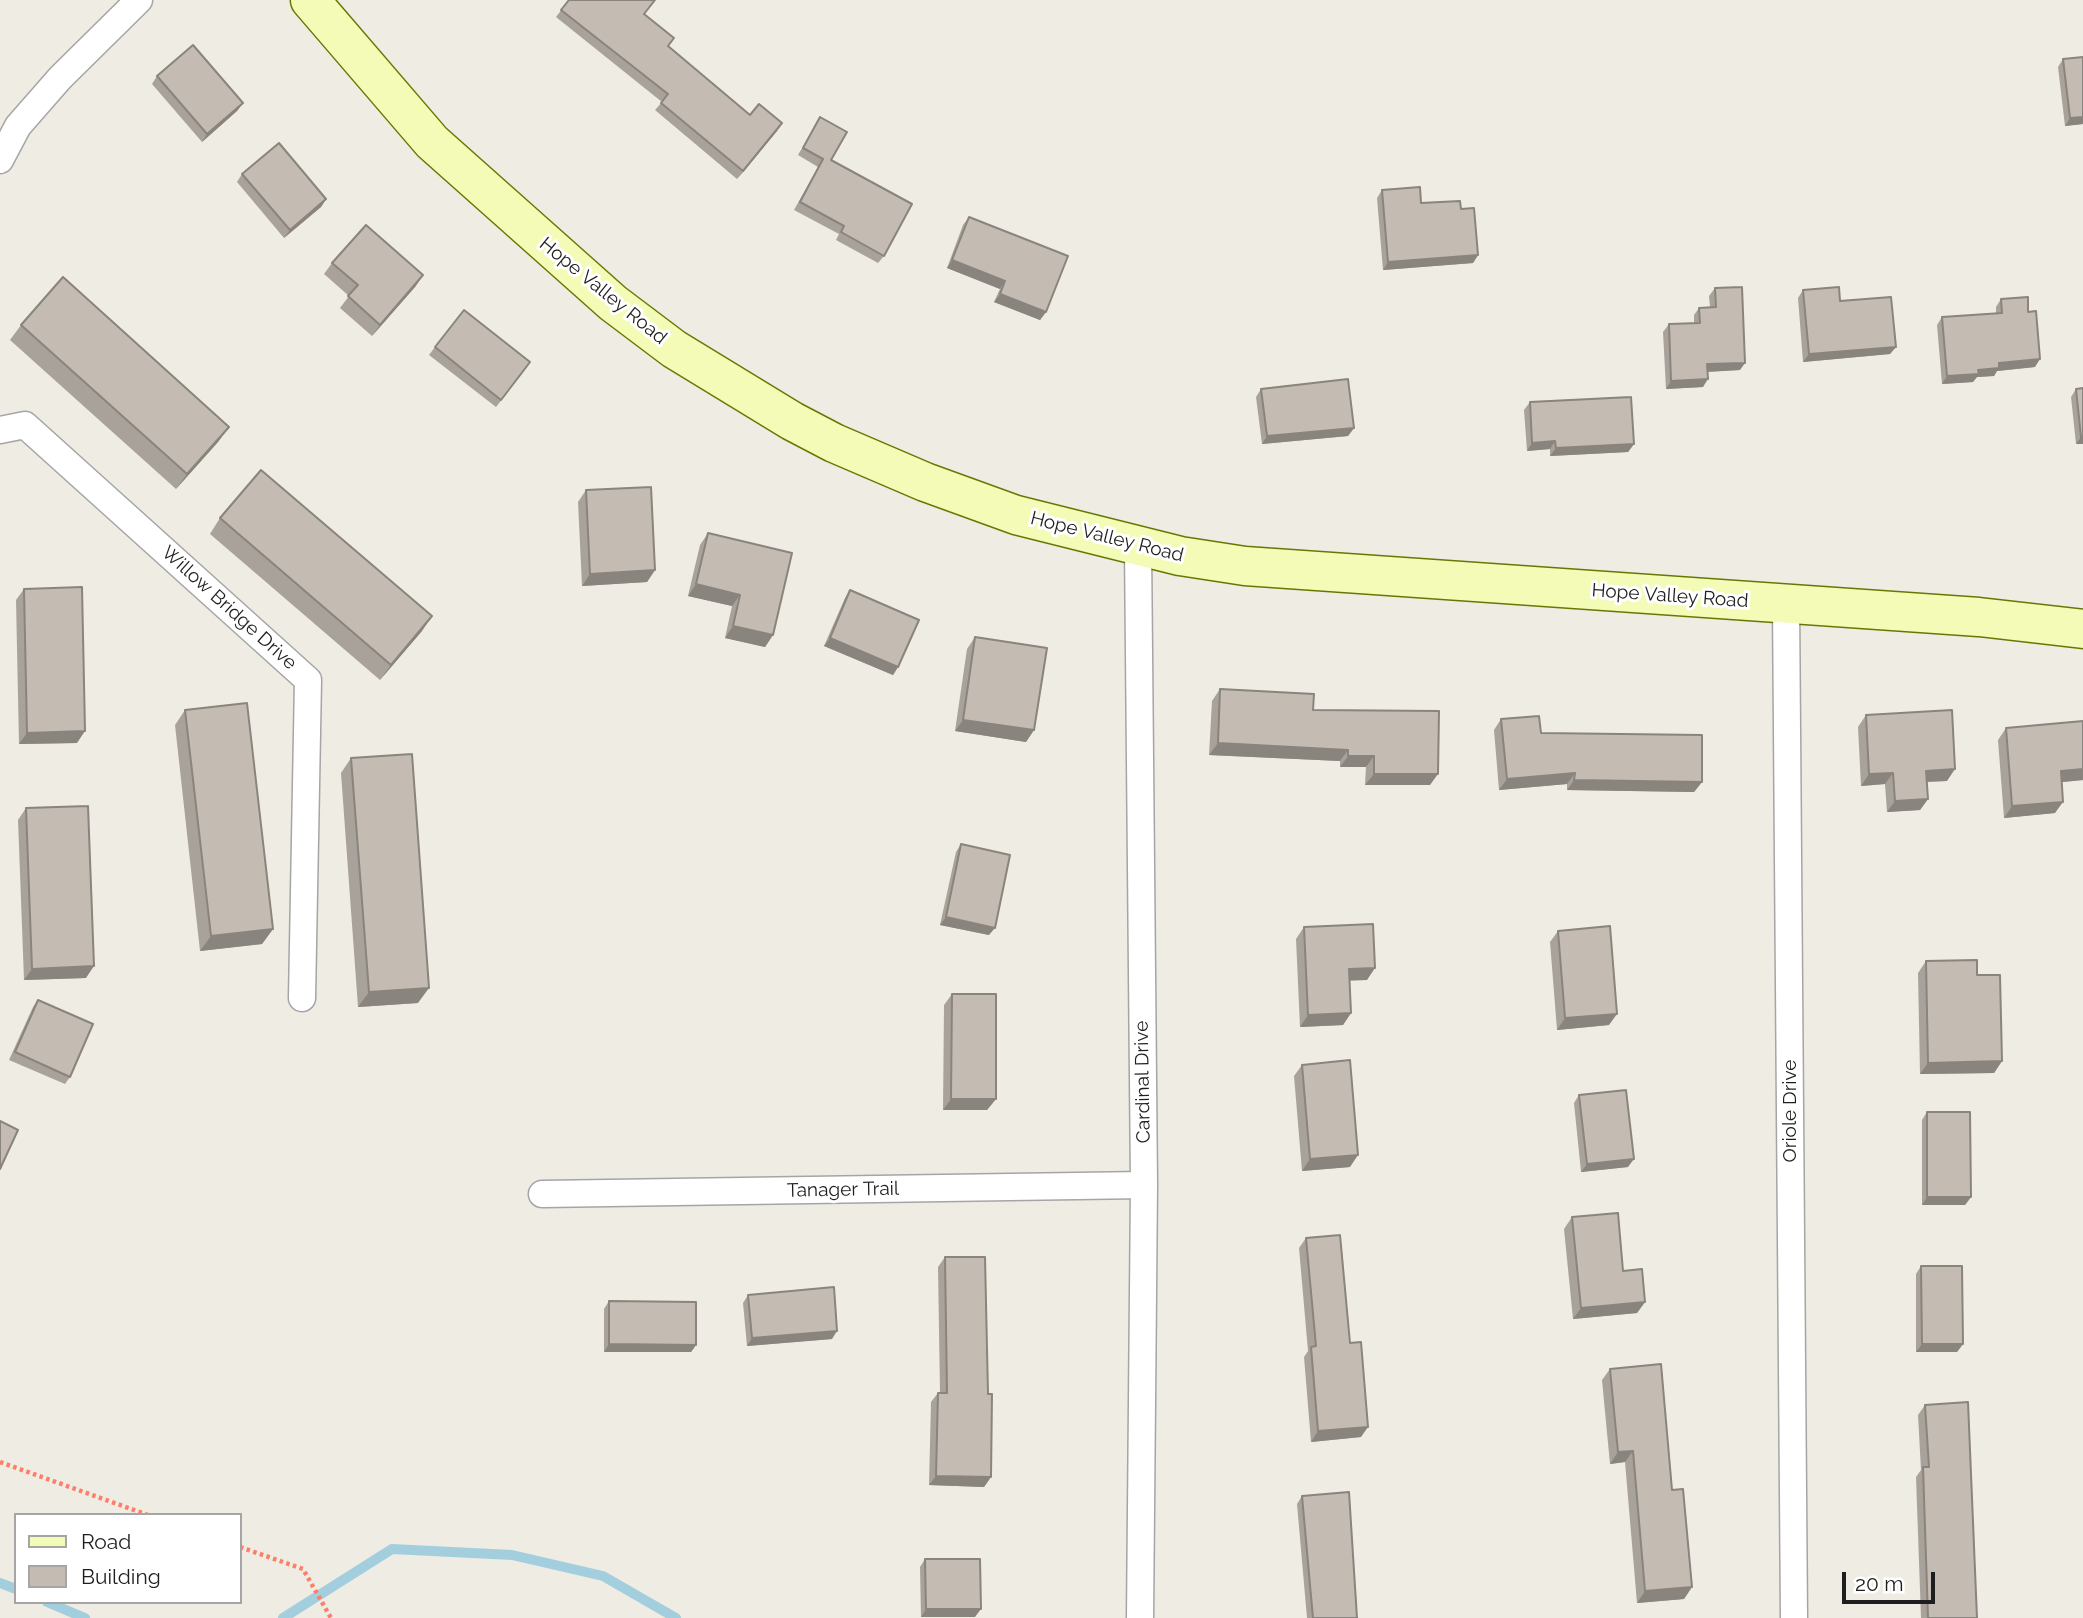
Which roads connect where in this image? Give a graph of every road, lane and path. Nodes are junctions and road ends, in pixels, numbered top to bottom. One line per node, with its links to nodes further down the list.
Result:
1 (139, 0): 3 (street)
2 (310, 0): 5 (main road, Hope Valley Road)
3 (0, 160)
4 (0, 430): 8 (street, Willow Bridge Drive)
5 (1138, 547): 6 (main road, Hope Valley Road); 9 (street, Cardinal Drive)
6 (1786, 603): 7 (main road, Hope Valley Road); 16 (street, Oriole Drive)
7 (2083, 629)
8 (302, 998)
9 (1144, 1185): 10 (street, Tanager Trail); 15 (street, Cardinal Drive)
10 (542, 1194)
11 (0, 1462): 12 (path)
12 (142, 1513)
13 (242, 1548): 14 (path)
14 (331, 1618)
15 (1140, 1618)
16 (1794, 1618)

